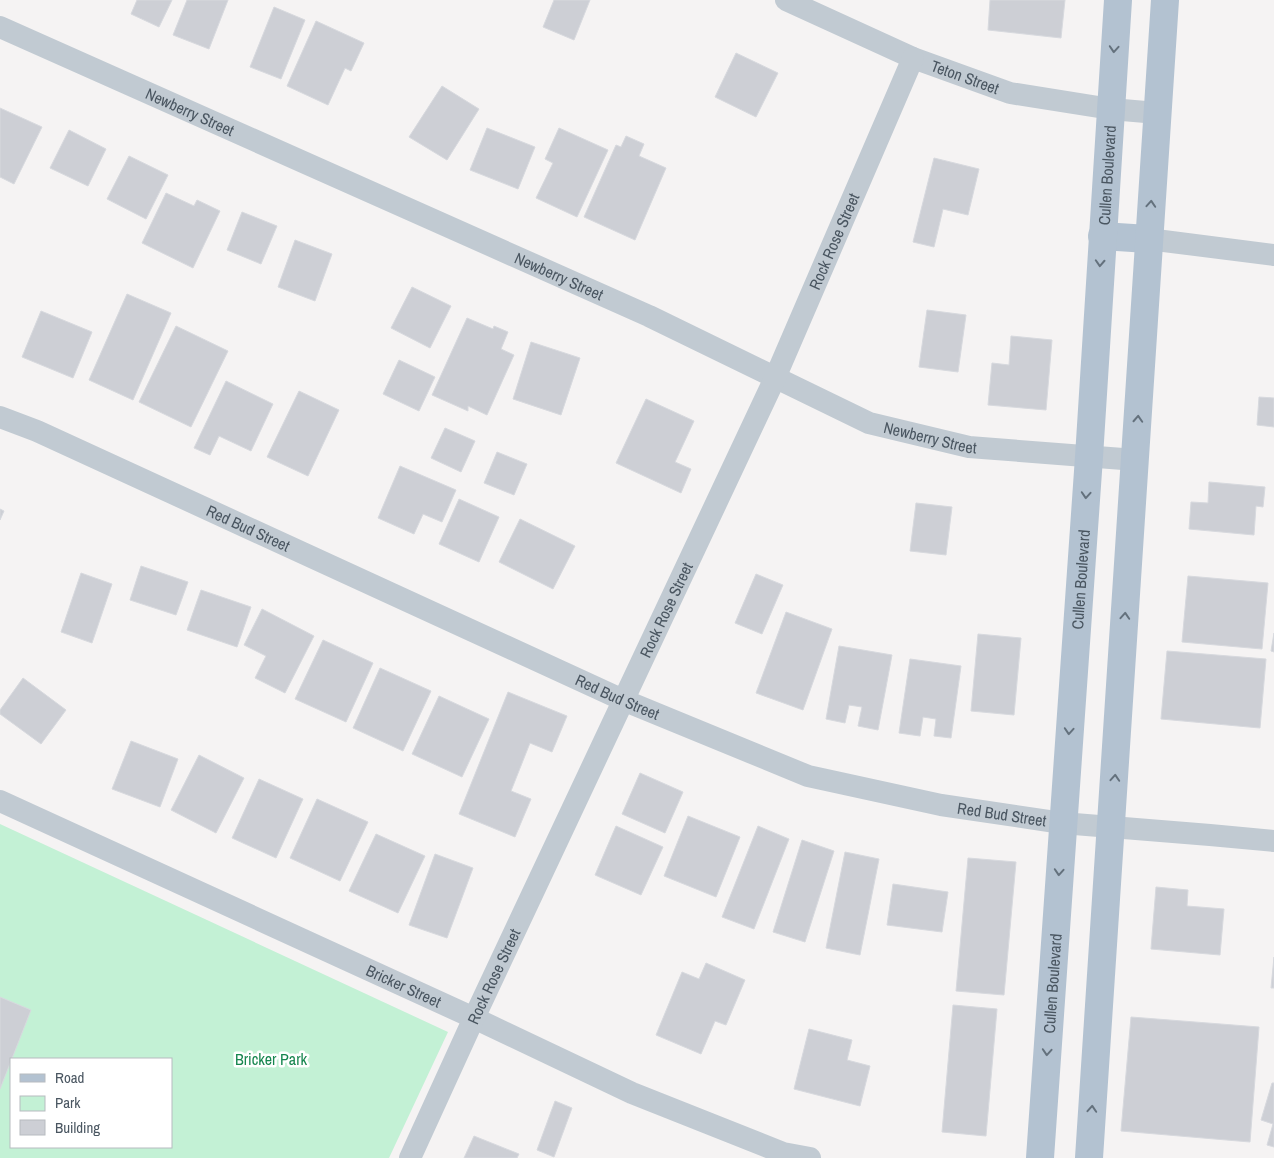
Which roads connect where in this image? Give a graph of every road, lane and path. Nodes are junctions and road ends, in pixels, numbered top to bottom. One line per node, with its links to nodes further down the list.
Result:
1 (786, 0): 5 (street, Teton Street)
2 (1118, 0): 6 (main road, Cullen Boulevard, one-way to 6)
3 (1165, 0): 7 (main road)
4 (0, 27): 11 (street, Newberry Street)
5 (913, 58): 6 (street, Teton Street); 11 (street, Rock Rose Street)
6 (1110, 109): 7 (street, Teton Street); 8 (main road, Cullen Boulevard)
7 (1157, 113): 9 (main road, one-way to 7)
8 (1102, 236): 9 (main road); 13 (main road, Cullen Boulevard, one-way to 13)
9 (1148, 239): 10 (street); 14 (main road, one-way to 9)
10 (1274, 256)
11 (775, 378): 13 (street, Newberry Street); 15 (street, Rock Rose Street)
12 (0, 417): 15 (street, Red Bud Street)
13 (1089, 457): 14 (street, Newberry Street); 17 (main road, Cullen Boulevard, one-way to 17)
14 (1136, 460): 18 (main road, one-way to 14)
15 (624, 700): 17 (street, Red Bud Street); 20 (street, Rock Rose Street)
16 (0, 801): 20 (street, Bricker Street)
17 (1062, 824): 18 (street, Red Bud Street); 23 (main road, Cullen Boulevard, one-way to 23)
18 (1111, 827): 19 (street, Red Bud Street); 24 (main road, one-way to 18)
19 (1274, 842)
20 (474, 1018): 21 (street, Rock Rose Street); 22 (street, Bricker Street)
21 (410, 1158)
22 (810, 1158)
23 (1040, 1158)
24 (1089, 1158)

